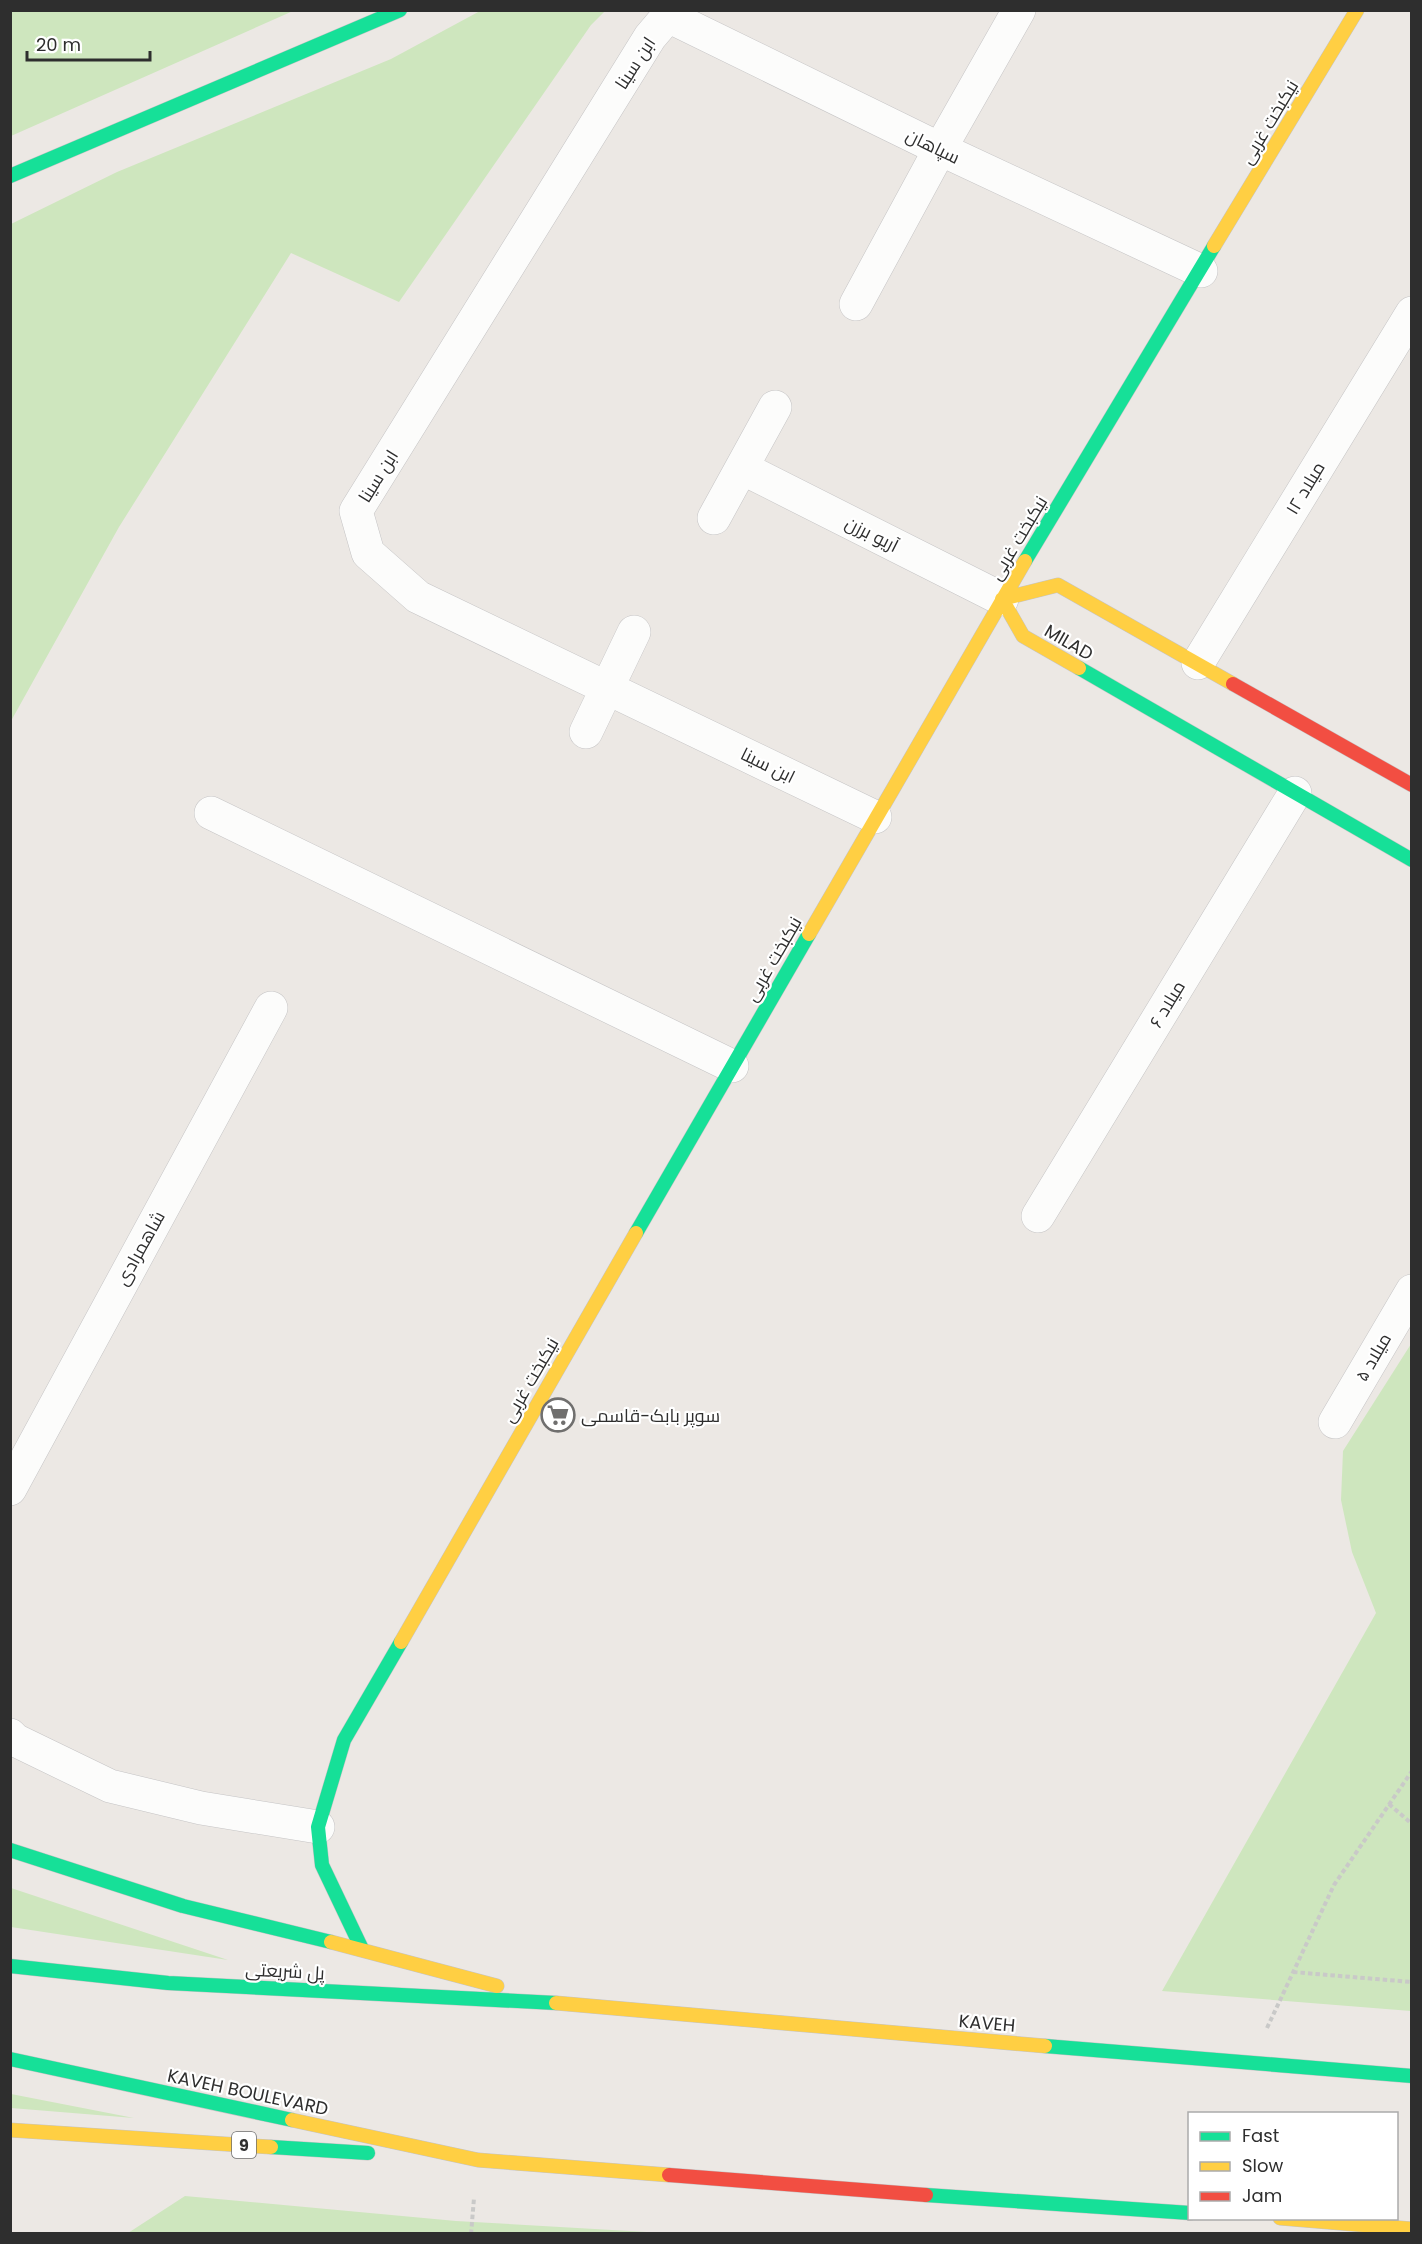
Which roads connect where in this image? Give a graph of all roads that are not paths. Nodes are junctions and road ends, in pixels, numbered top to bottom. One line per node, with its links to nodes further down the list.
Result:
1 (400, 10): 6 (main road)
2 (1019, 10): 5 (street)
3 (1357, 10): 7 (main road, نیکبخت غربی)
4 (670, 13): 5 (street, سپاهان); 16 (street, ابن سینا)
5 (940, 149): 7 (street, سپاهان); 8 (street)
6 (10, 176)
7 (1201, 271): 13 (main road, نیکبخت غربی)
8 (856, 304)
9 (1412, 313): 15 (street, میلاد ۱۲)
10 (775, 407): 11 (street)
11 (742, 468): 12 (street); 13 (street, آریو برزن)
12 (714, 518)
13 (1002, 600): 15 (main road); 19 (main road, MILAD); 21 (main road, نیکبخت غربی)
14 (634, 632): 16 (street)
15 (1198, 663): 18 (main road)
16 (608, 688): 17 (street); 21 (street, ابن سینا)
17 (586, 732)
18 (1412, 784)
19 (1295, 794): 22 (main road, MILAD); 25 (street, میلاد ۶)
20 (211, 813): 24 (street)
21 (875, 817): 24 (main road, نیکبخت غربی)
22 (1412, 860)
23 (271, 1008): 28 (street, شاهمرادی)
24 (732, 1066): 30 (main road, نیکبخت غربی)
25 (1038, 1216)
26 (1412, 1291): 27 (street, میلاد ۵)
27 (1335, 1422)
28 (10, 1489)
29 (10, 1736): 30 (street)
30 (318, 1827): 32 (main road, نیکبخت غربی)
31 (10, 1850): 32 (main road)
32 (362, 1950): 34 (main road)
33 (10, 1965): 34 (main road, پل شریعتی)
34 (559, 2003): 36 (main road, KAVEH)
35 (10, 2059): 38 (main road, KAVEH BOULEVARD)
36 (1412, 2076)
37 (10, 2130): 38 (main road, 9)
38 (478, 2160): 39 (main road)
39 (1188, 2213)
40 (1304, 2220): 41 (main road)
41 (1412, 2229)

